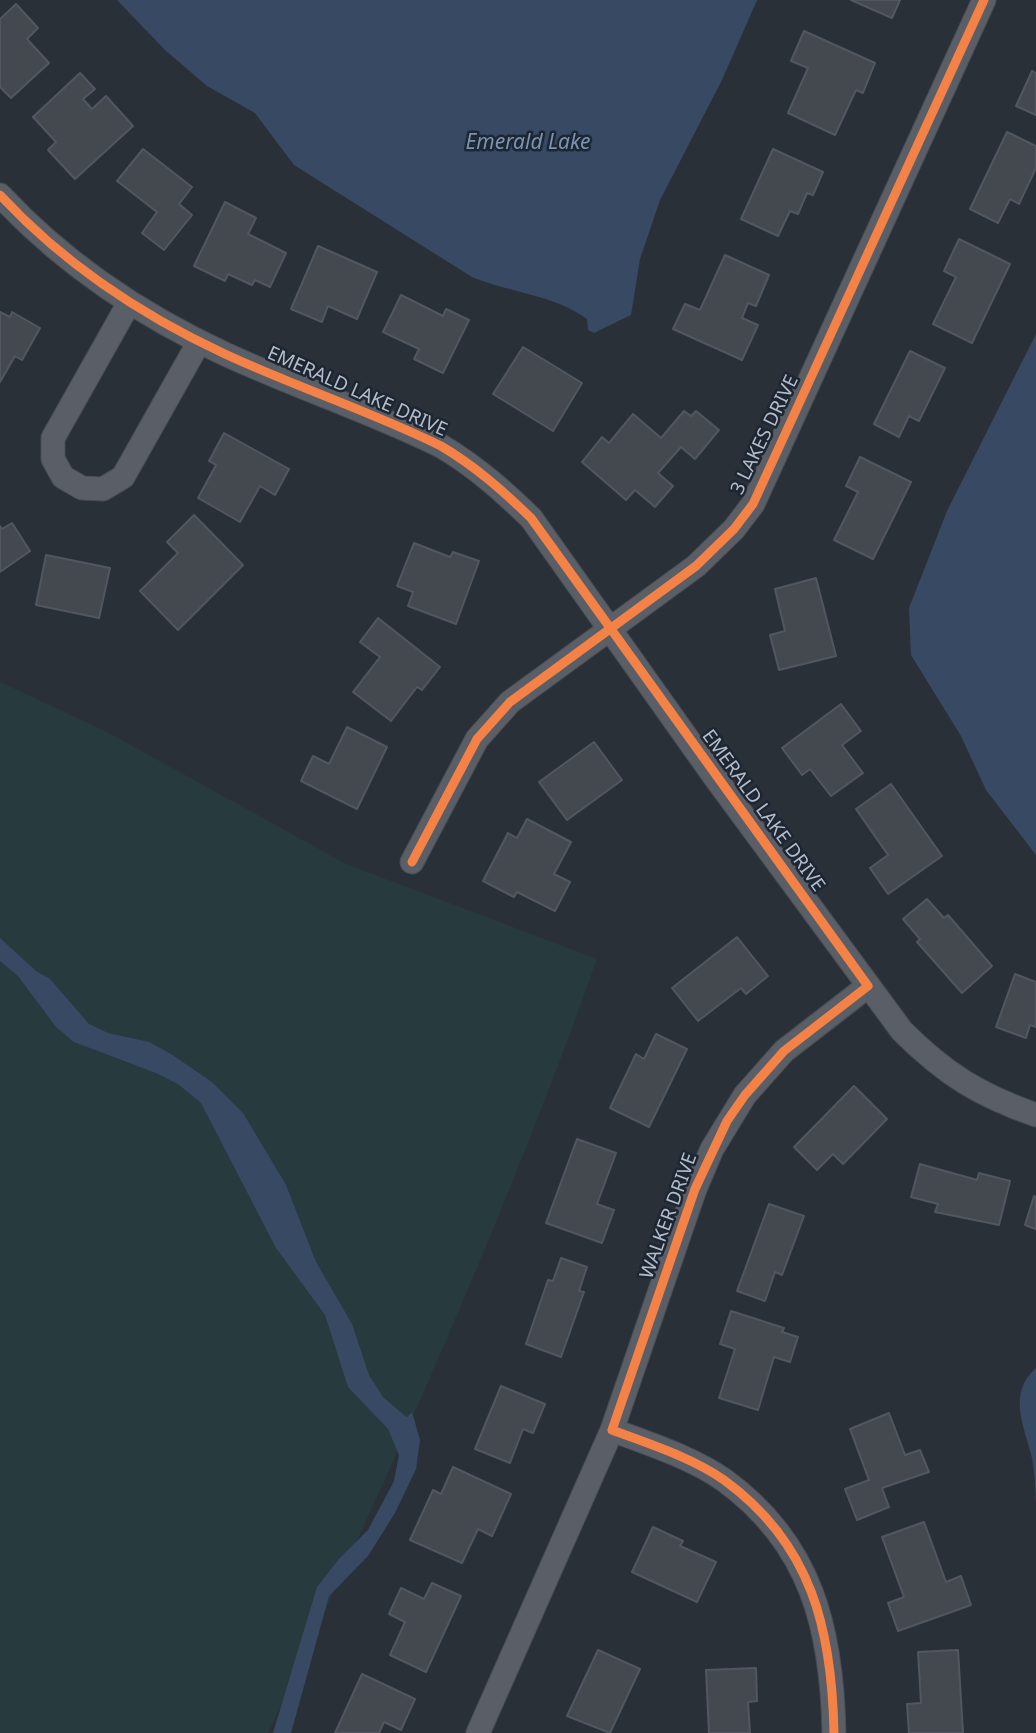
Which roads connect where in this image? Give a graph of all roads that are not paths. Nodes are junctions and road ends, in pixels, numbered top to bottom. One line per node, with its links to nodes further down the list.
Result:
1 (984, 0): 5 (street, 3 LAKES DRIVE)
2 (0, 195): 3 (street, EMERALD LAKE DRIVE)
3 (129, 303): 4 (street, EMERALD LAKE DRIVE); 4 (street)
4 (199, 342): 5 (street, EMERALD LAKE DRIVE)
5 (609, 627): 6 (street, 3 LAKES DRIVE); 7 (street, EMERALD LAKE DRIVE)
6 (412, 862)
7 (867, 986): 8 (street, EMERALD LAKE DRIVE); 9 (street, WALKER DRIVE)
8 (1036, 1115)
9 (612, 1430): 10 (street, WALKER DRIVE); 11 (street)
10 (478, 1733)
11 (834, 1733)

